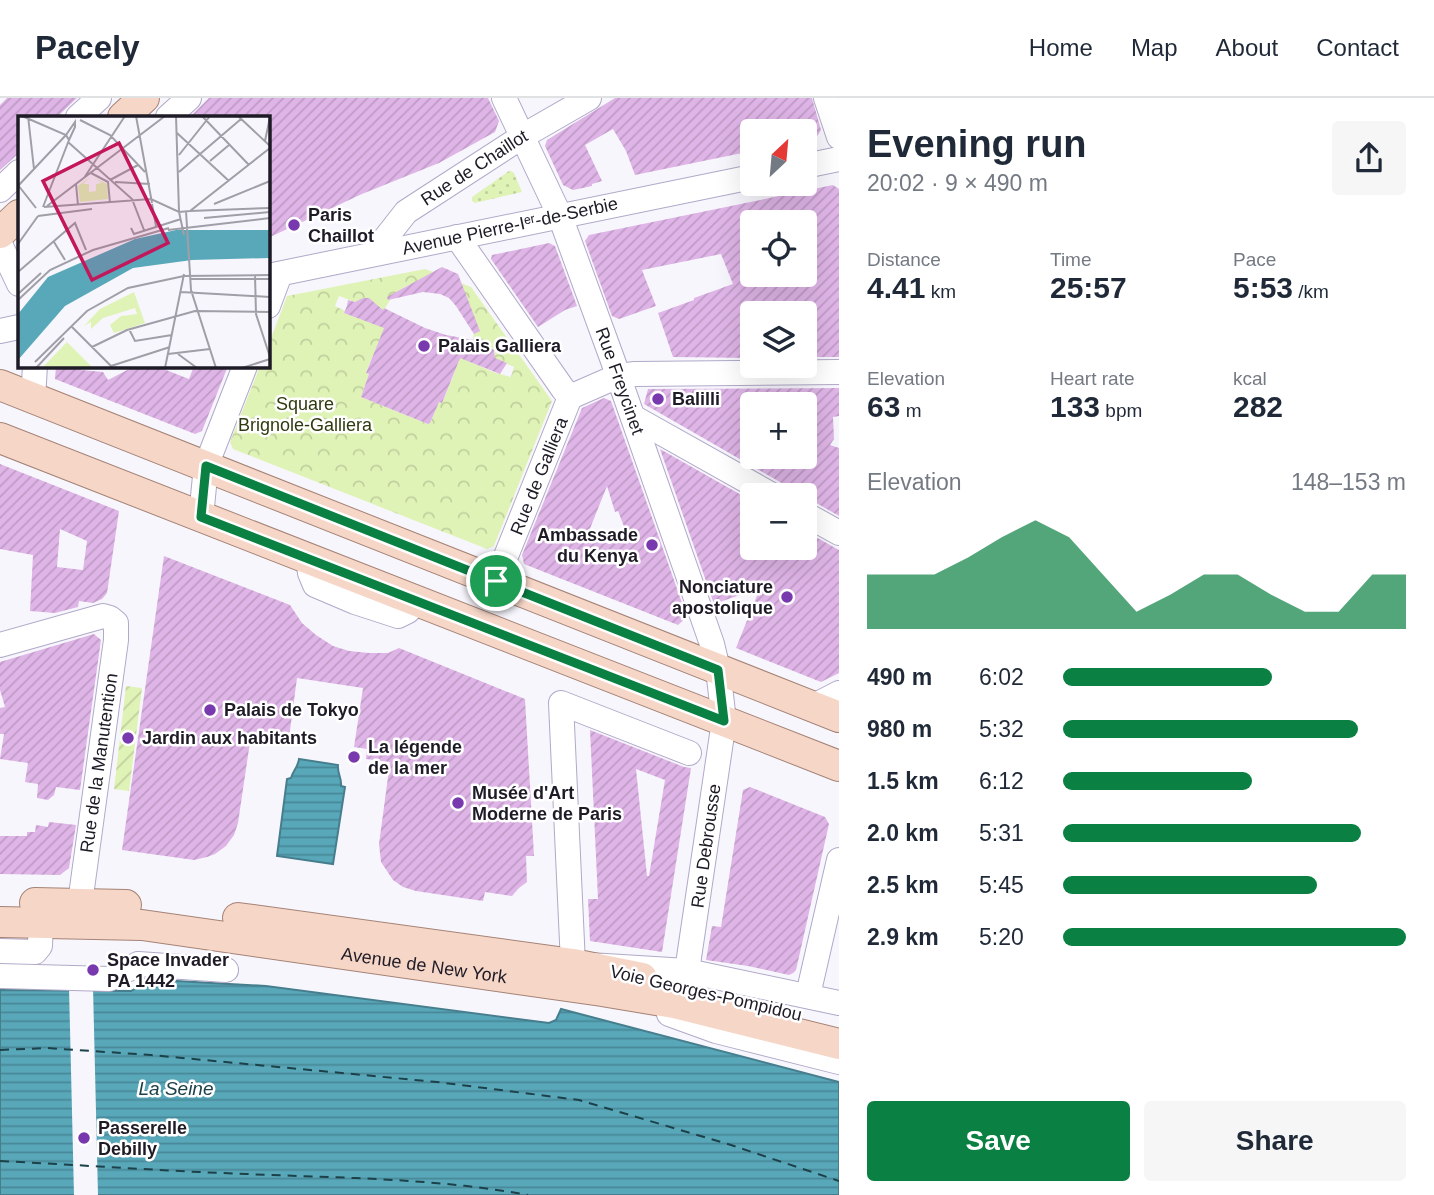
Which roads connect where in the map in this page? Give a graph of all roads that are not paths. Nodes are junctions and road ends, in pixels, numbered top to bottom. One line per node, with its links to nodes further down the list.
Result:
1 (99, 98): 7 (street)
2 (144, 98): 8 (main road)
3 (189, 98): 9 (street)
4 (504, 98): 10 (street, Rue Freycinet)
5 (590, 98): 10 (street, Rue de Chaillot)
6 (827, 98): 11 (street)
7 (79, 116)
8 (124, 116)
9 (169, 116)
10 (523, 135): 18 (street, Rue Freycinet); 23 (street, Rue de Chaillot)
11 (839, 137)
12 (839, 159): 13 (street)
13 (817, 164)
14 (18, 173): 16 (street)
15 (740, 179): 18 (street, Avenue Pierre-Iᵉʳ-de-Serbie)
16 (0, 190)
17 (18, 216): 19 (main road)
18 (559, 216): 20 (street, Avenue Pierre-Iᵉʳ-de-Serbie); 32 (street, Rue Freycinet)
19 (0, 235): 22 (street)
20 (457, 237): 23 (street, Avenue Pierre-Iᵉʳ-de-Serbie); 34 (street, Rue de Galliera)
21 (0, 244): 25 (street)
22 (18, 244)
23 (373, 254): 24 (street, Avenue Pierre-Iᵉʳ-de-Serbie)
24 (274, 275): 26 (street)
25 (18, 282)
26 (270, 296)
27 (18, 327): 28 (street)
28 (0, 331)
29 (35, 368): 35 (street)
30 (244, 368): 38 (street)
31 (839, 373): 32 (street)
32 (618, 376): 34 (street); 36 (street, Rue Freycinet)
33 (0, 384): 35 (main road)
34 (570, 397): 43 (street, Rue de Galliera)
35 (33, 398): 38 (main road)
36 (633, 417): 39 (street); 45 (street, Rue Freycinet)
37 (0, 438): 40 (main road)
38 (206, 466): 40 (street); 43 (main road)
39 (751, 483)
40 (201, 517): 48 (main road)
41 (817, 521): 42 (street)
42 (839, 533)
43 (496, 581): 45 (main road)
44 (0, 645): 53 (street, Rue de la Manutention)
45 (718, 670): 47 (main road); 48 (street, Rue Freycinet)
46 (839, 693): 47 (street)
47 (825, 712)
48 (724, 721): 50 (main road); 59 (street, Rue Debrousse)
49 (689, 753): 57 (street)
50 (839, 766)
51 (839, 860): 62 (street)
52 (0, 902): 53 (main road, Avenue de New York)
53 (80, 903): 57 (main road, Avenue de New York)
54 (0, 922): 55 (main road, Avenue de New York)
55 (41, 923): 56 (street); 61 (main road, Avenue de New York)
56 (0, 951)
57 (573, 964): 59 (street, Avenue de New York); 64 (main road, Voie Georges-Pompidou)
58 (226, 970): 60 (street)
59 (687, 971): 62 (street, Avenue de New York)
60 (0, 976)
61 (602, 991): 65 (main road, Voie Georges-Pompidou); 66 (street, Avenue de New York)
62 (808, 995): 63 (street, Avenue de New York)
63 (839, 1003)
64 (839, 1024)
65 (839, 1044)
66 (839, 1062)

